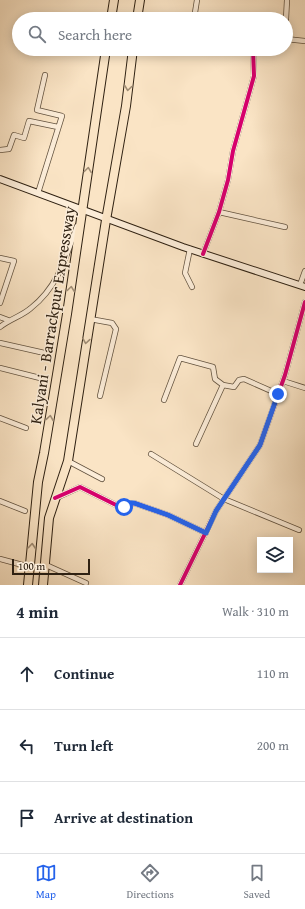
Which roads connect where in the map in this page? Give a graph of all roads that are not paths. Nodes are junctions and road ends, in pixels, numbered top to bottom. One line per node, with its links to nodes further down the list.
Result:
1 (114, 0): 5 (highway)
2 (140, 0): 6 (highway)
3 (197, 0): 7 (street)
4 (287, 0): 8 (street)
5 (112, 12)
6 (138, 12)
7 (195, 12)
8 (286, 12)
9 (293, 40): 10 (street)
10 (305, 41)
11 (105, 56): 19 (highway, Kalyani - Barrackpur Expressway, one-way to 11)
12 (132, 56): 21 (highway, one-way to 21)
13 (253, 56): 20 (street)
14 (45, 75): 15 (street)
15 (58, 127): 16 (street); 18 (street)
16 (0, 149)
17 (0, 179): 18 (main road)
18 (38, 193): 19 (main road)
19 (83, 209): 21 (main road); 34 (street); 60 (highway, Kalyani - Barrackpur Expressway, one-way to 19)
20 (219, 212): 22 (street); 24 (street)
21 (106, 220): 23 (main road); 33 (highway)
22 (284, 227)
23 (190, 249): 24 (main road); 28 (street)
24 (203, 254): 27 (main road)
25 (0, 258): 29 (street)
26 (305, 271): 27 (street)
27 (303, 286)
28 (192, 287)
29 (1, 295): 31 (street)
30 (305, 302): 40 (street)
31 (0, 303)
32 (0, 317): 34 (street)
33 (90, 319): 44 (street); 50 (highway, one-way to 50)
34 (8, 320): 35 (street)
35 (0, 327)
36 (0, 343): 37 (street)
37 (49, 354)
38 (0, 368): 39 (street)
39 (44, 379)
40 (283, 381): 42 (street); 43 (street)
41 (224, 385): 43 (street); 45 (street); 48 (street)
42 (305, 388)
43 (278, 394): 53 (street)
44 (100, 396)
45 (164, 400)
46 (0, 418): 47 (street)
47 (26, 428)
48 (196, 444)
49 (151, 454): 53 (street)
50 (68, 462): 51 (street); 52 (highway)
51 (102, 479)
52 (55, 498): 57 (street); 59 (highway)
53 (224, 499): 56 (street); 57 (street)
54 (0, 501): 55 (street)
55 (25, 511)
56 (299, 530)
57 (206, 533): 64 (street)
58 (0, 559): 60 (street)
59 (46, 565): 61 (street); 63 (highway)
60 (30, 567): 62 (highway, Kalyani - Barrackpur Expressway)
61 (86, 583)
62 (28, 585)
63 (43, 585)
64 (180, 585)

